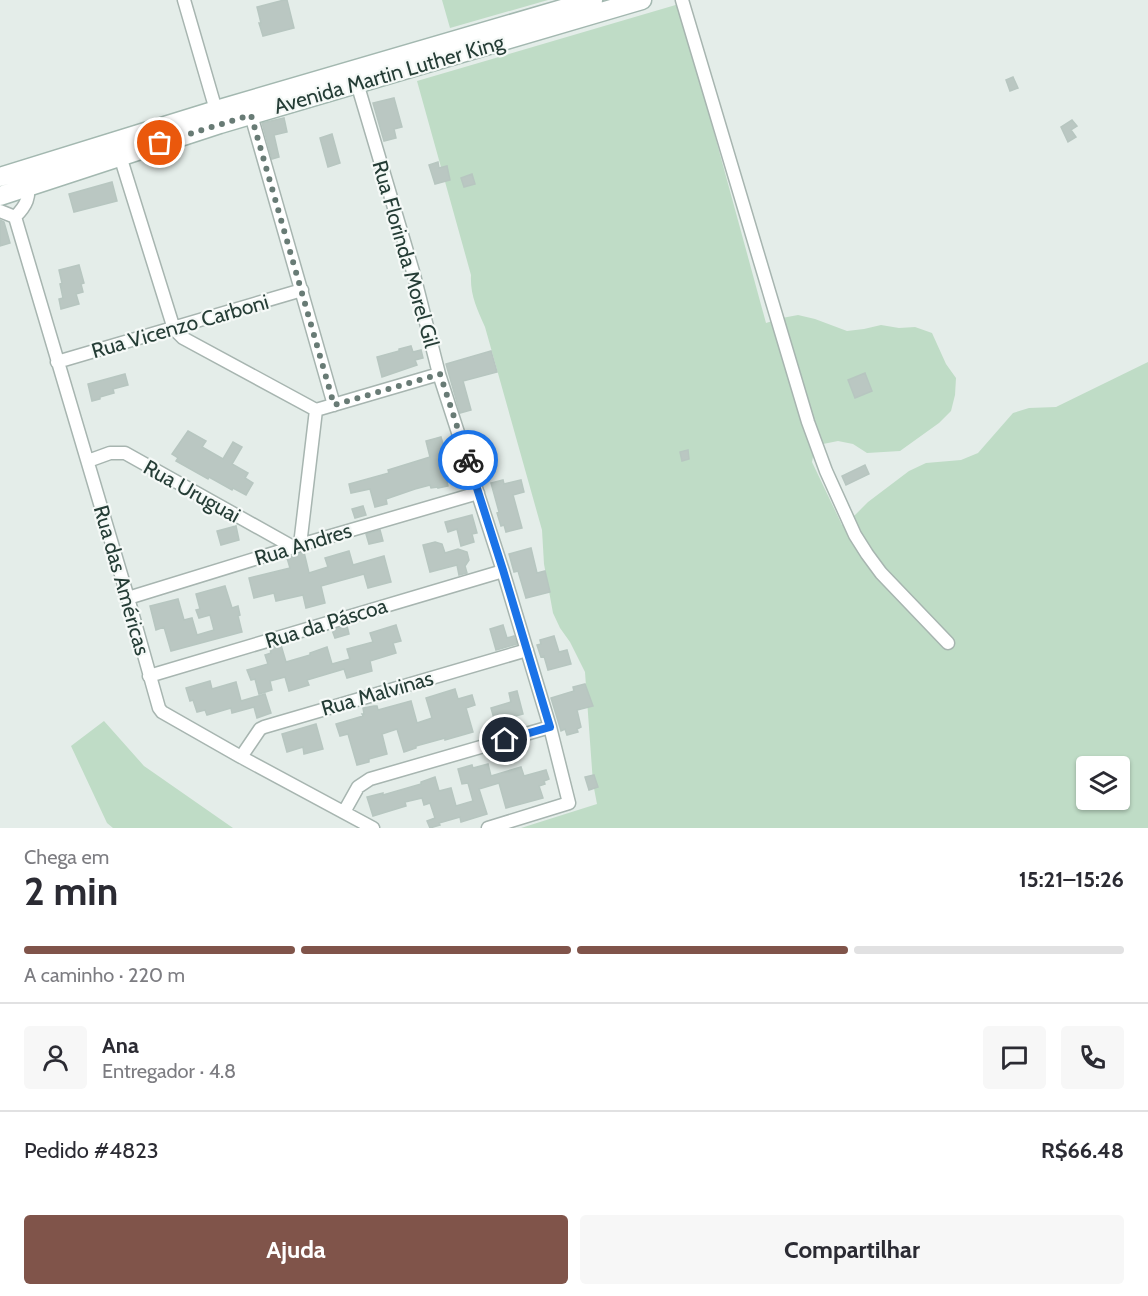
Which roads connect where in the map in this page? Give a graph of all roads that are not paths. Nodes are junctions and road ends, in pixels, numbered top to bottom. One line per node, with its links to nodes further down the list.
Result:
1 (184, 0): 7 (street)
2 (593, 0): 7 (main road, Avenida Martin Luther King)
3 (642, 0): 5 (main road, Avenida Martin Luther King)
4 (682, 0): 25 (street)
5 (357, 83): 6 (main road, Avenida Martin Luther King); 17 (street, Rua Florinda Morel Gil)
6 (251, 115): 7 (main road, Avenida Martin Luther King); 14 (street)
7 (218, 117): 8 (main road, Avenida Martin Luther King); 10 (main road, Avenida Martin Luther King)
8 (120, 156): 10 (main road, Avenida Martin Luther King); 15 (street)
9 (0, 177): 10 (main road, Avenida Martin Luther King)
10 (26, 178): 11 (main road, Avenida Martin Luther King); 13 (street)
11 (0, 195)
12 (0, 211): 13 (street)
13 (15, 217): 16 (street, Rua das Américas)
14 (302, 290): 15 (street, Rua Vicenzo Carboni); 18 (street)
15 (174, 329): 16 (street, Rua Vicenzo Carboni); 19 (street)
16 (57, 362): 20 (street, Rua das Américas)
17 (440, 374): 18 (street); 21 (street, Rua Florinda Morel Gil)
18 (334, 405): 19 (street)
19 (316, 410): 22 (street)
20 (88, 461): 22 (street, Rua Uruguai); 24 (street, Rua das Américas)
21 (478, 493): 22 (street, Rua Andres); 23 (street, Rua Florinda Morel Gil)
22 (297, 546): 24 (street, Rua Andres)
23 (503, 570): 26 (street, Rua Florinda Morel Gil); 27 (street, Rua da Páscoa)
24 (128, 598): 27 (street, Rua das Américas)
25 (948, 643)
26 (527, 650): 28 (street, Rua Florinda Morel Gil); 29 (street, Rua Malvinas)
27 (149, 676): 29 (street, Rua das Américas)
28 (550, 727): 30 (street); 32 (street, Rua Florinda Morel Gil)
29 (241, 757): 30 (street, Rua das Américas)
30 (344, 812): 31 (street, Rua das Américas)
31 (373, 828)
32 (488, 828)

